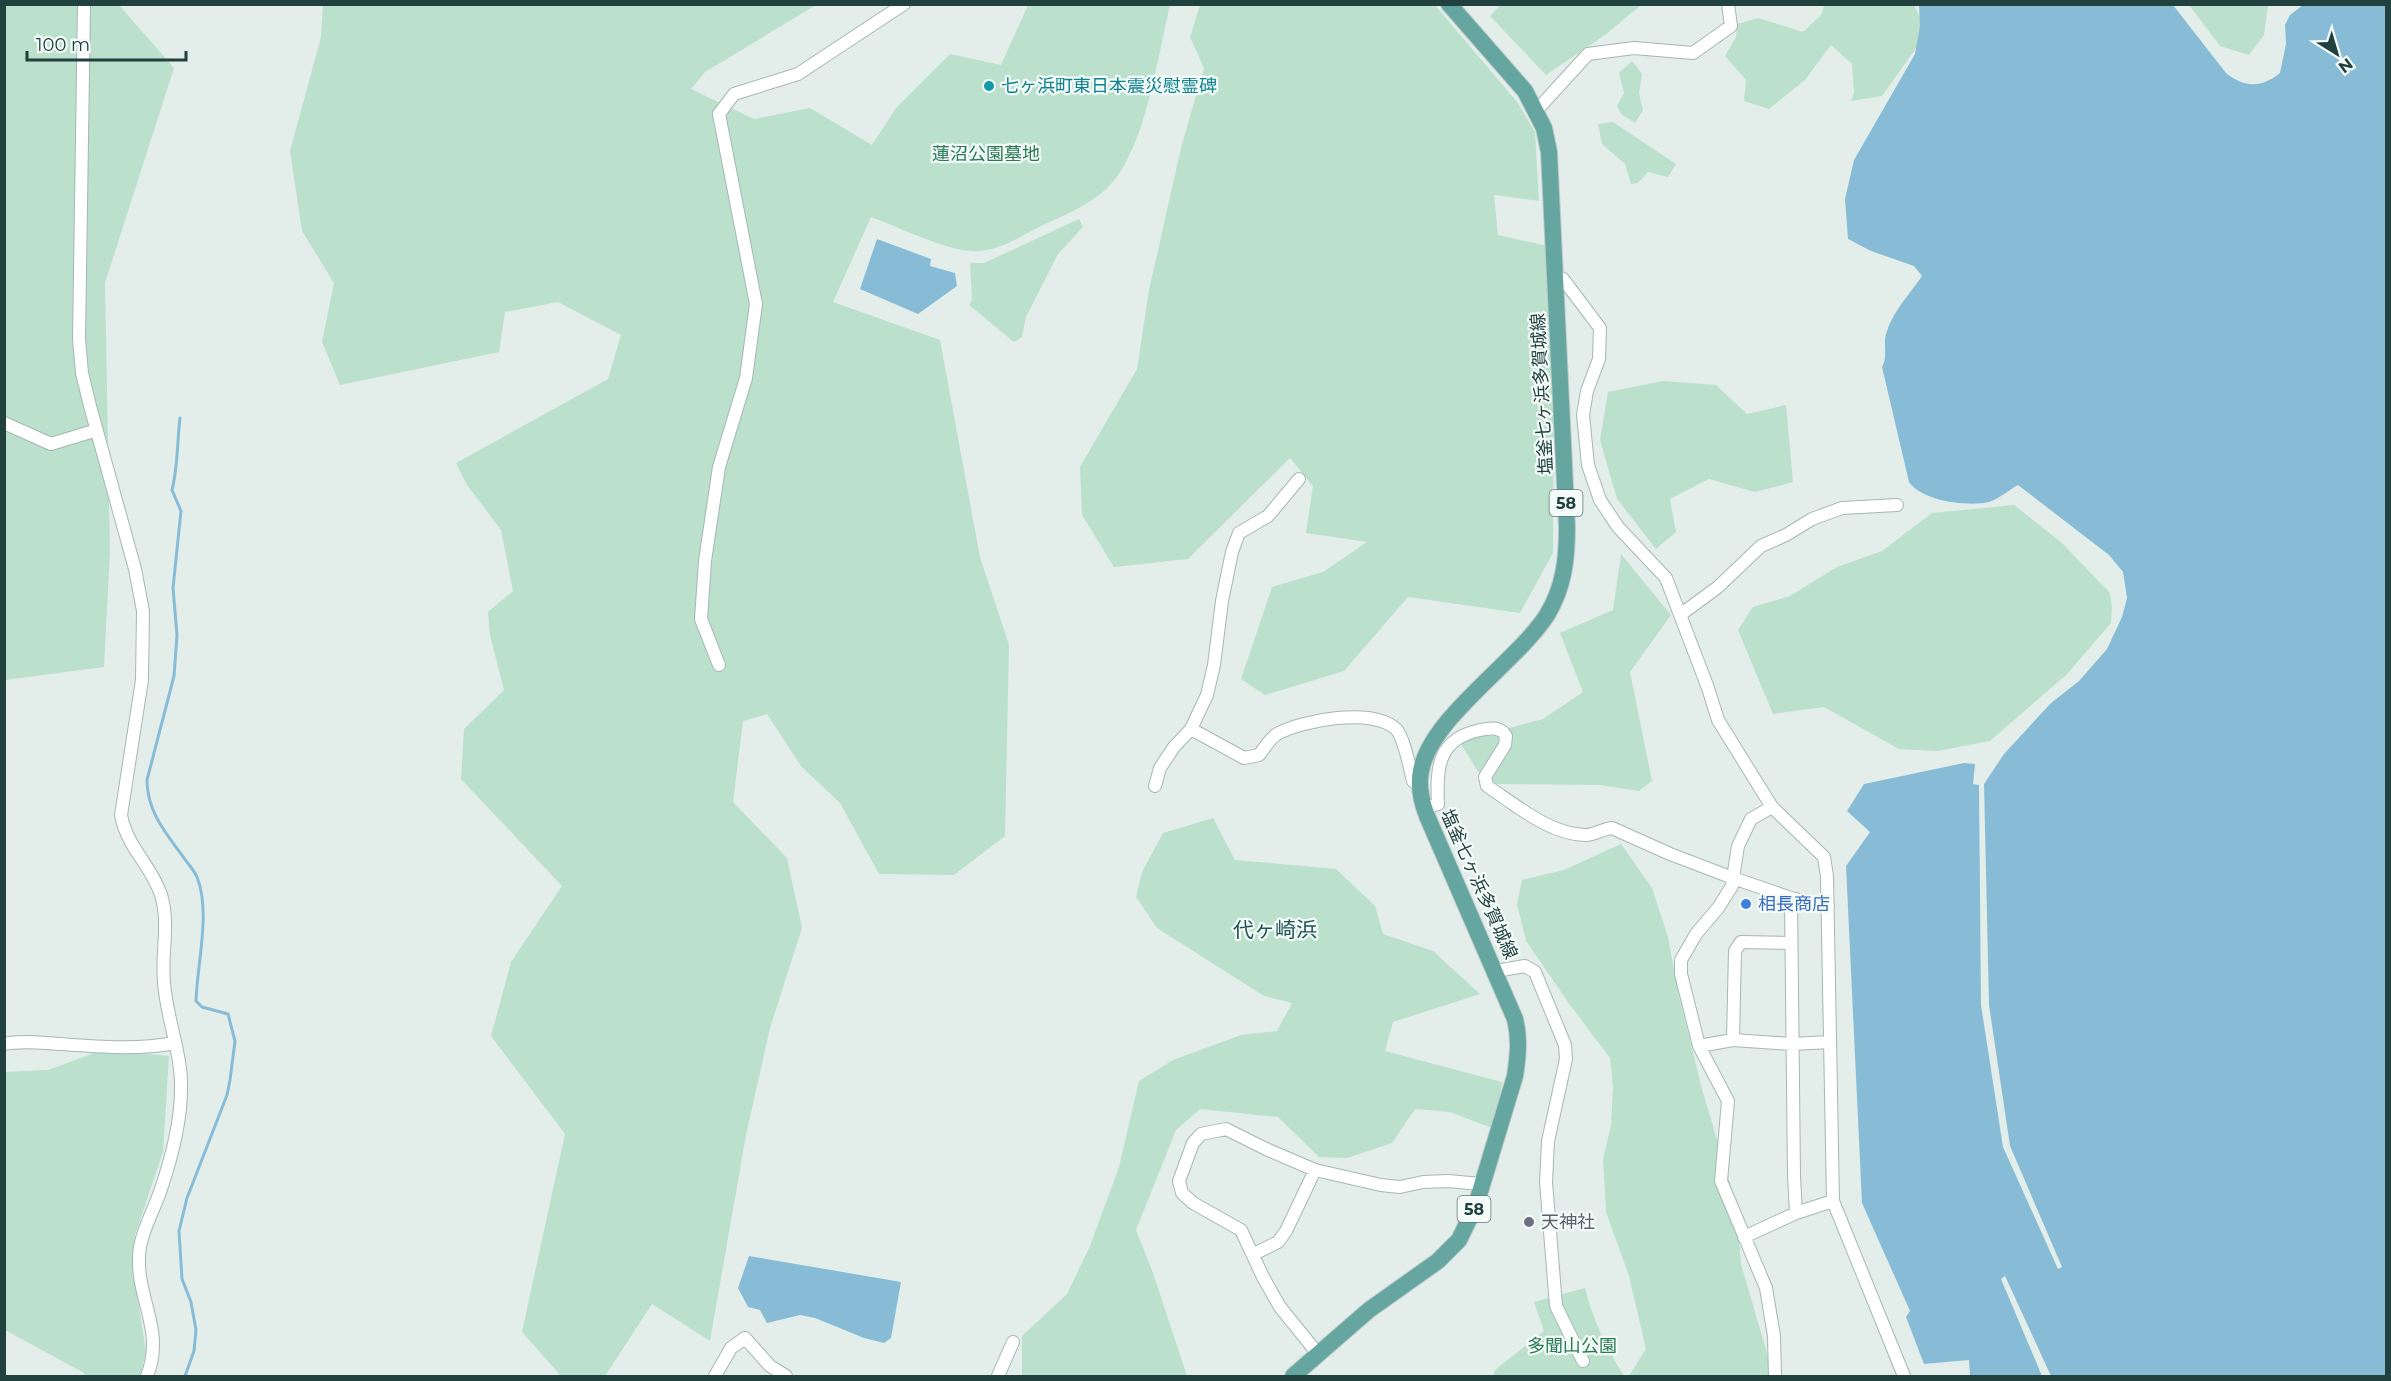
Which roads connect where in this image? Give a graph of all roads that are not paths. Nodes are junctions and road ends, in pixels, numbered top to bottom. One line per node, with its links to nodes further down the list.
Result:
1 (84, 4): 8 (street)
2 (904, 4): 12 (street)
3 (1449, 4): 5 (main road, 塩釜七ヶ浜多賀城線 / 58)
4 (1728, 4): 5 (street)
5 (1537, 110): 6 (main road, 塩釜七ヶ浜多賀城線 / 58)
6 (1556, 276): 11 (street); 15 (main road, 塩釜七ヶ浜多賀城線 / 58)
7 (4, 423): 8 (street)
8 (97, 430): 24 (street)
9 (1299, 479): 13 (street)
10 (1897, 505): 11 (street)
11 (1680, 615): 16 (street)
12 (719, 665)
13 (1191, 729): 14 (street); 15 (street)
14 (1155, 786)
15 (1421, 786): 17 (main road, 塩釜七ヶ浜多賀城線 / 58)
16 (1772, 807): 18 (street); 20 (street)
17 (1424, 808): 18 (street); 22 (main road, 塩釜七ヶ浜多賀城線 / 58)
18 (1733, 878): 19 (street); 28 (street)
19 (1791, 898): 20 (street); 21 (street)
20 (1827, 906): 25 (street)
21 (1791, 943): 23 (street); 27 (street)
22 (1496, 971): 30 (main road, 塩釜七ヶ浜多賀城線 / 58); 37 (street)
23 (1733, 1040): 27 (street); 28 (street)
24 (175, 1042): 26 (street); 38 (street)
25 (1830, 1042): 27 (street); 31 (street)
26 (4, 1044)
27 (1792, 1044): 32 (street)
28 (1699, 1046): 33 (street)
29 (1315, 1170): 30 (street); 34 (street); 34 (street)
30 (1482, 1184): 36 (main road, 塩釜七ヶ浜多賀城線 / 58)
31 (1833, 1200): 32 (street); 44 (street)
32 (1796, 1213): 33 (street)
33 (1743, 1238): 43 (street)
34 (1254, 1254): 36 (street)
35 (1013, 1342): 41 (street)
36 (1318, 1354): 42 (main road, 塩釜七ヶ浜多賀城線 / 58)
37 (1583, 1361)
38 (147, 1377)
39 (715, 1377): 40 (street)
40 (786, 1377)
41 (998, 1377)
42 (1293, 1377)
43 (1775, 1377)
44 (1904, 1377)

